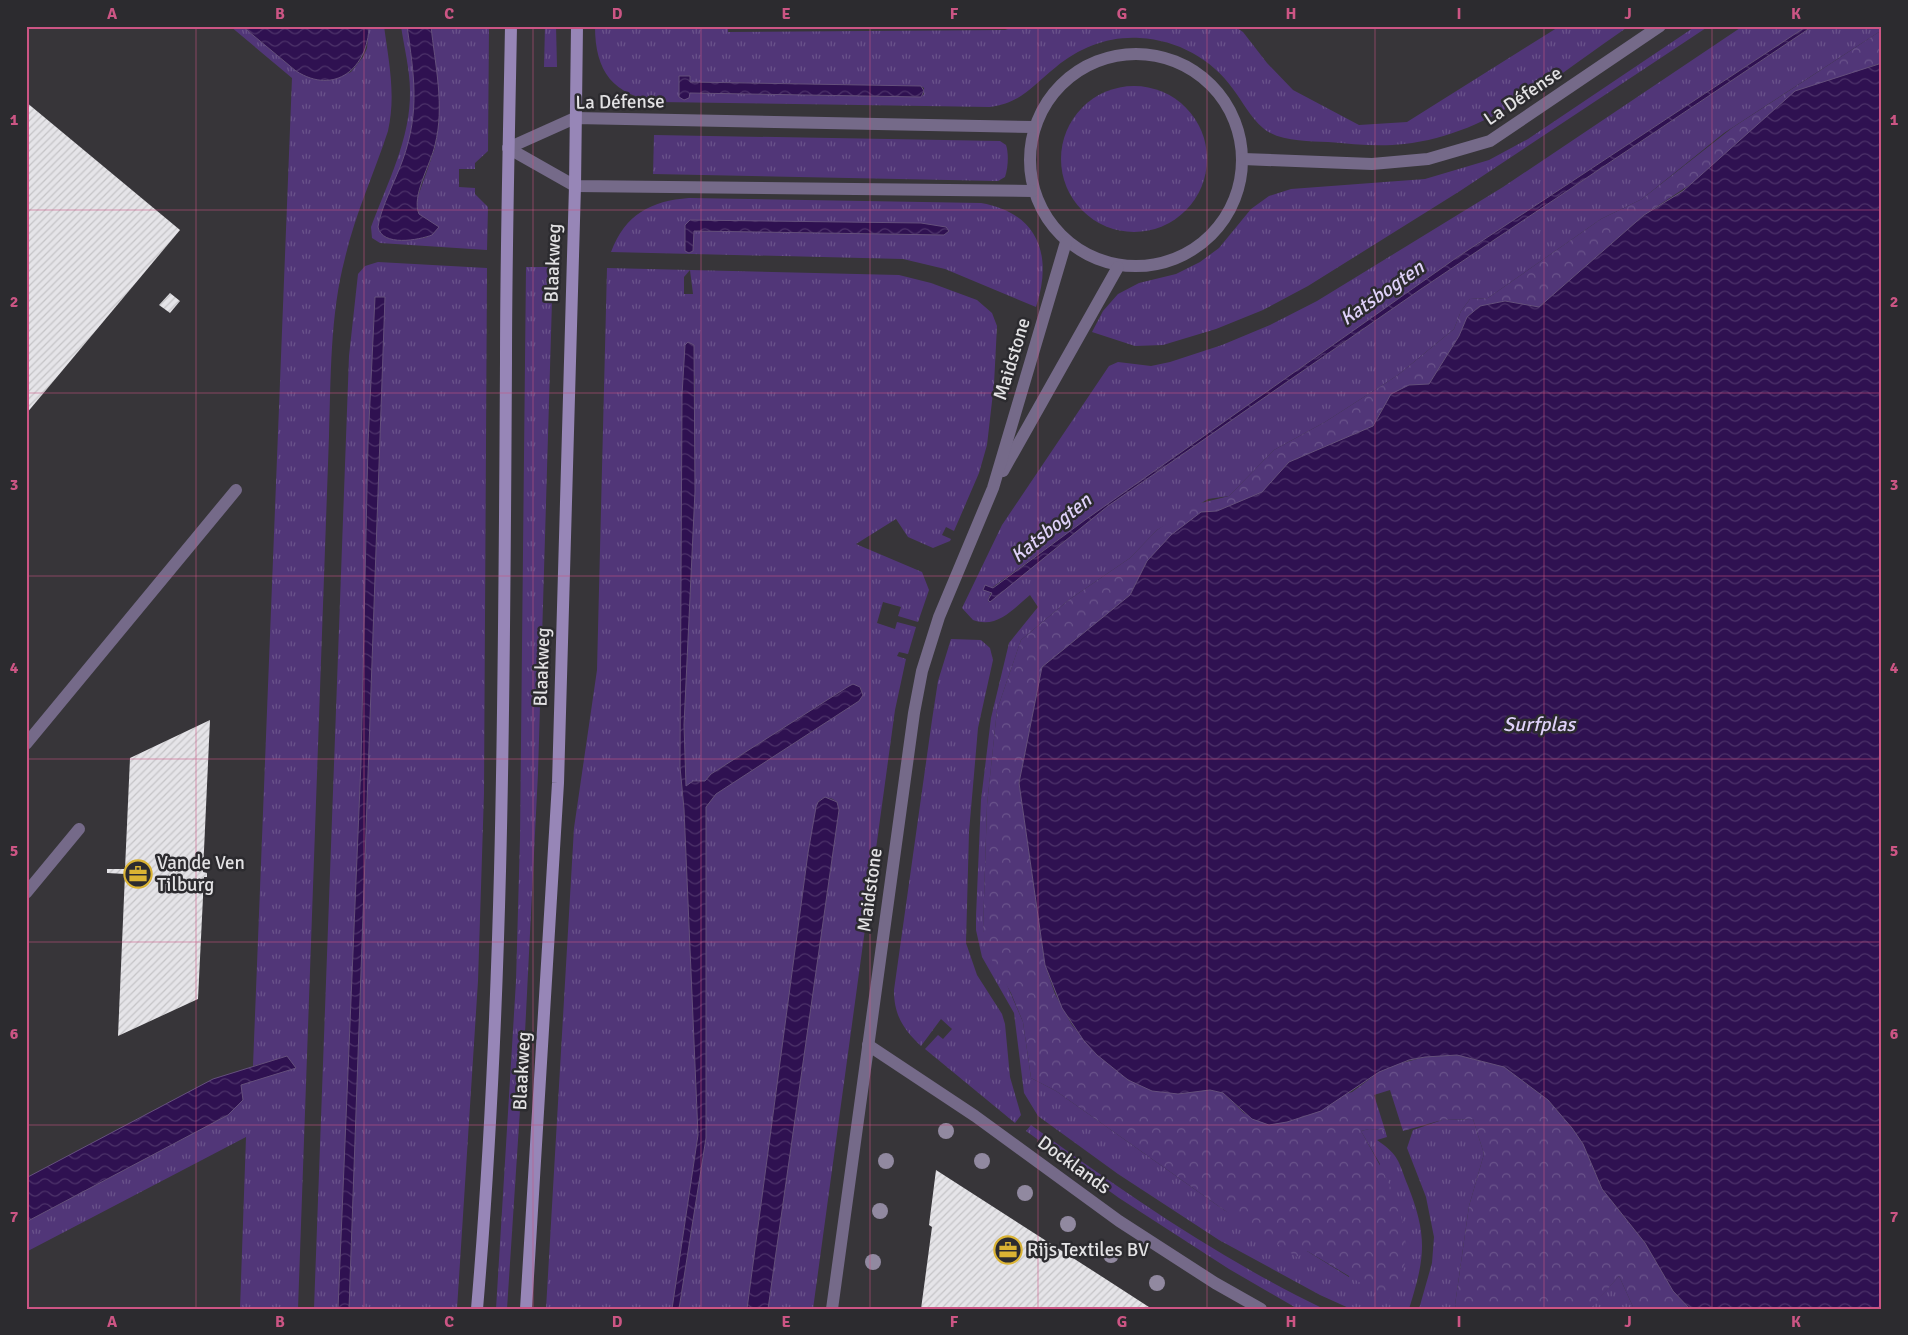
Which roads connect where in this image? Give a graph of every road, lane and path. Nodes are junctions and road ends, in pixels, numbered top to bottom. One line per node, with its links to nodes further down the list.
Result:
1 (511, 26): 6 (main road, Blaakweg)
2 (577, 26): 4 (main road, Blaakweg)
3 (1660, 26): 7 (street, La Défense)
4 (575, 118): 5 (street, La Défense); 6 (street, La Défense); 8 (main road, Blaakweg)
5 (1034, 127): 7 (street); 9 (street)
6 (508, 148): 8 (street); 18 (main road, Blaakweg)
7 (1243, 158): 11 (street)
8 (574, 186): 9 (street); 19 (main road, Blaakweg)
9 (1033, 191): 10 (street)
10 (1066, 242): 11 (street); 12 (street, Maidstone)
11 (1118, 267): 12 (street, Maidstone)
12 (993, 488): 17 (street, Maidstone)
13 (236, 490): 14 (street)
14 (26, 744)
15 (79, 829): 16 (street)
16 (26, 893)
17 (868, 1045): 20 (street, Maidstone); 21 (street, Docklands)
18 (477, 1309)
19 (526, 1309)
20 (832, 1309)
21 (1261, 1309)

